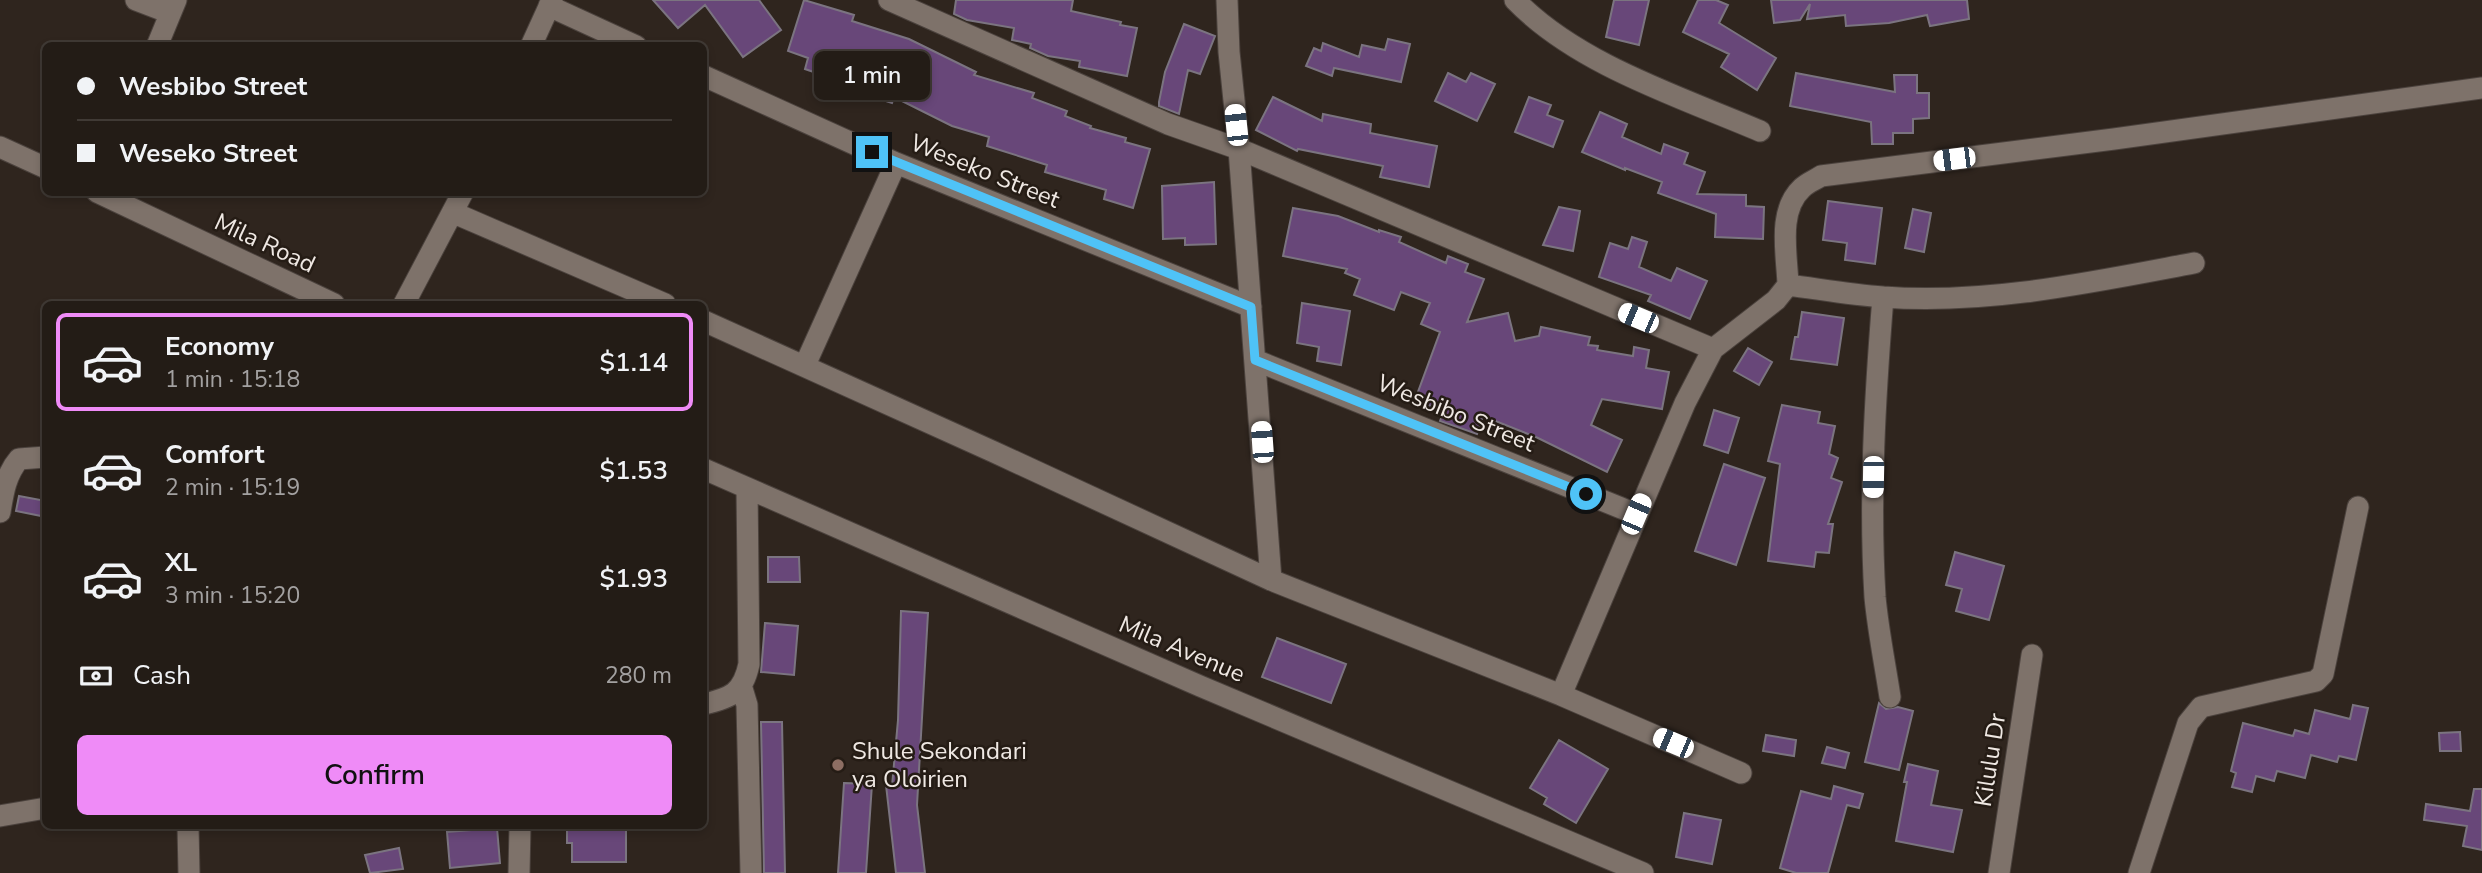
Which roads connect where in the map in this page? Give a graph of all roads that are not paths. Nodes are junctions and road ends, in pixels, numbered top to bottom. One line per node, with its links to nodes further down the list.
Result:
1 (136, 0): 6 (street)
2 (889, 0): 14 (street)
3 (1227, 0): 14 (street)
4 (1515, 0): 12 (street)
5 (550, 3): 8 (street); 9 (street)
6 (173, 6): 7 (street)
7 (159, 42)
8 (533, 42)
9 (628, 42)
10 (707, 77): 15 (street, Weseko Street)
11 (2482, 88): 21 (street)
12 (1760, 131)
13 (0, 147): 16 (street)
14 (1239, 149): 26 (street); 28 (street)
15 (895, 163): 26 (street, Weseko Street); 30 (street)
16 (42, 166)
17 (105, 196): 23 (street, Mila Road)
18 (461, 196): 19 (street)
19 (454, 213): 24 (street); 25 (street)
20 (2194, 263): 22 (street)
21 (1788, 285): 22 (street); 28 (street)
22 (1883, 297): 41 (street)
23 (328, 301)
24 (406, 301)
25 (658, 301)
26 (1251, 307): 29 (street)
27 (707, 322): 30 (street)
28 (1713, 349): 36 (street)
29 (1255, 360): 36 (street, Wesbibo Street); 37 (street)
30 (804, 366): 37 (street)
31 (42, 457): 35 (street)
32 (707, 470): 33 (street, Mila Avenue)
33 (747, 488): 39 (street); 51 (street, Mila Avenue)
34 (2358, 506): 53 (street)
35 (0, 512)
36 (1636, 514): 40 (street)
37 (1271, 580): 40 (street)
38 (2032, 655): 52 (street, Kilulu Dr)
39 (741, 685): 42 (street); 50 (street)
40 (1561, 695): 43 (street)
41 (1890, 698)
42 (707, 703)
43 (1741, 773)
44 (42, 809): 45 (street)
45 (0, 816)
46 (188, 829): 48 (street)
47 (520, 829): 49 (street)
48 (190, 873)
49 (519, 873)
50 (751, 873)
51 (1643, 873)
52 (1999, 873)
53 (2139, 873)

